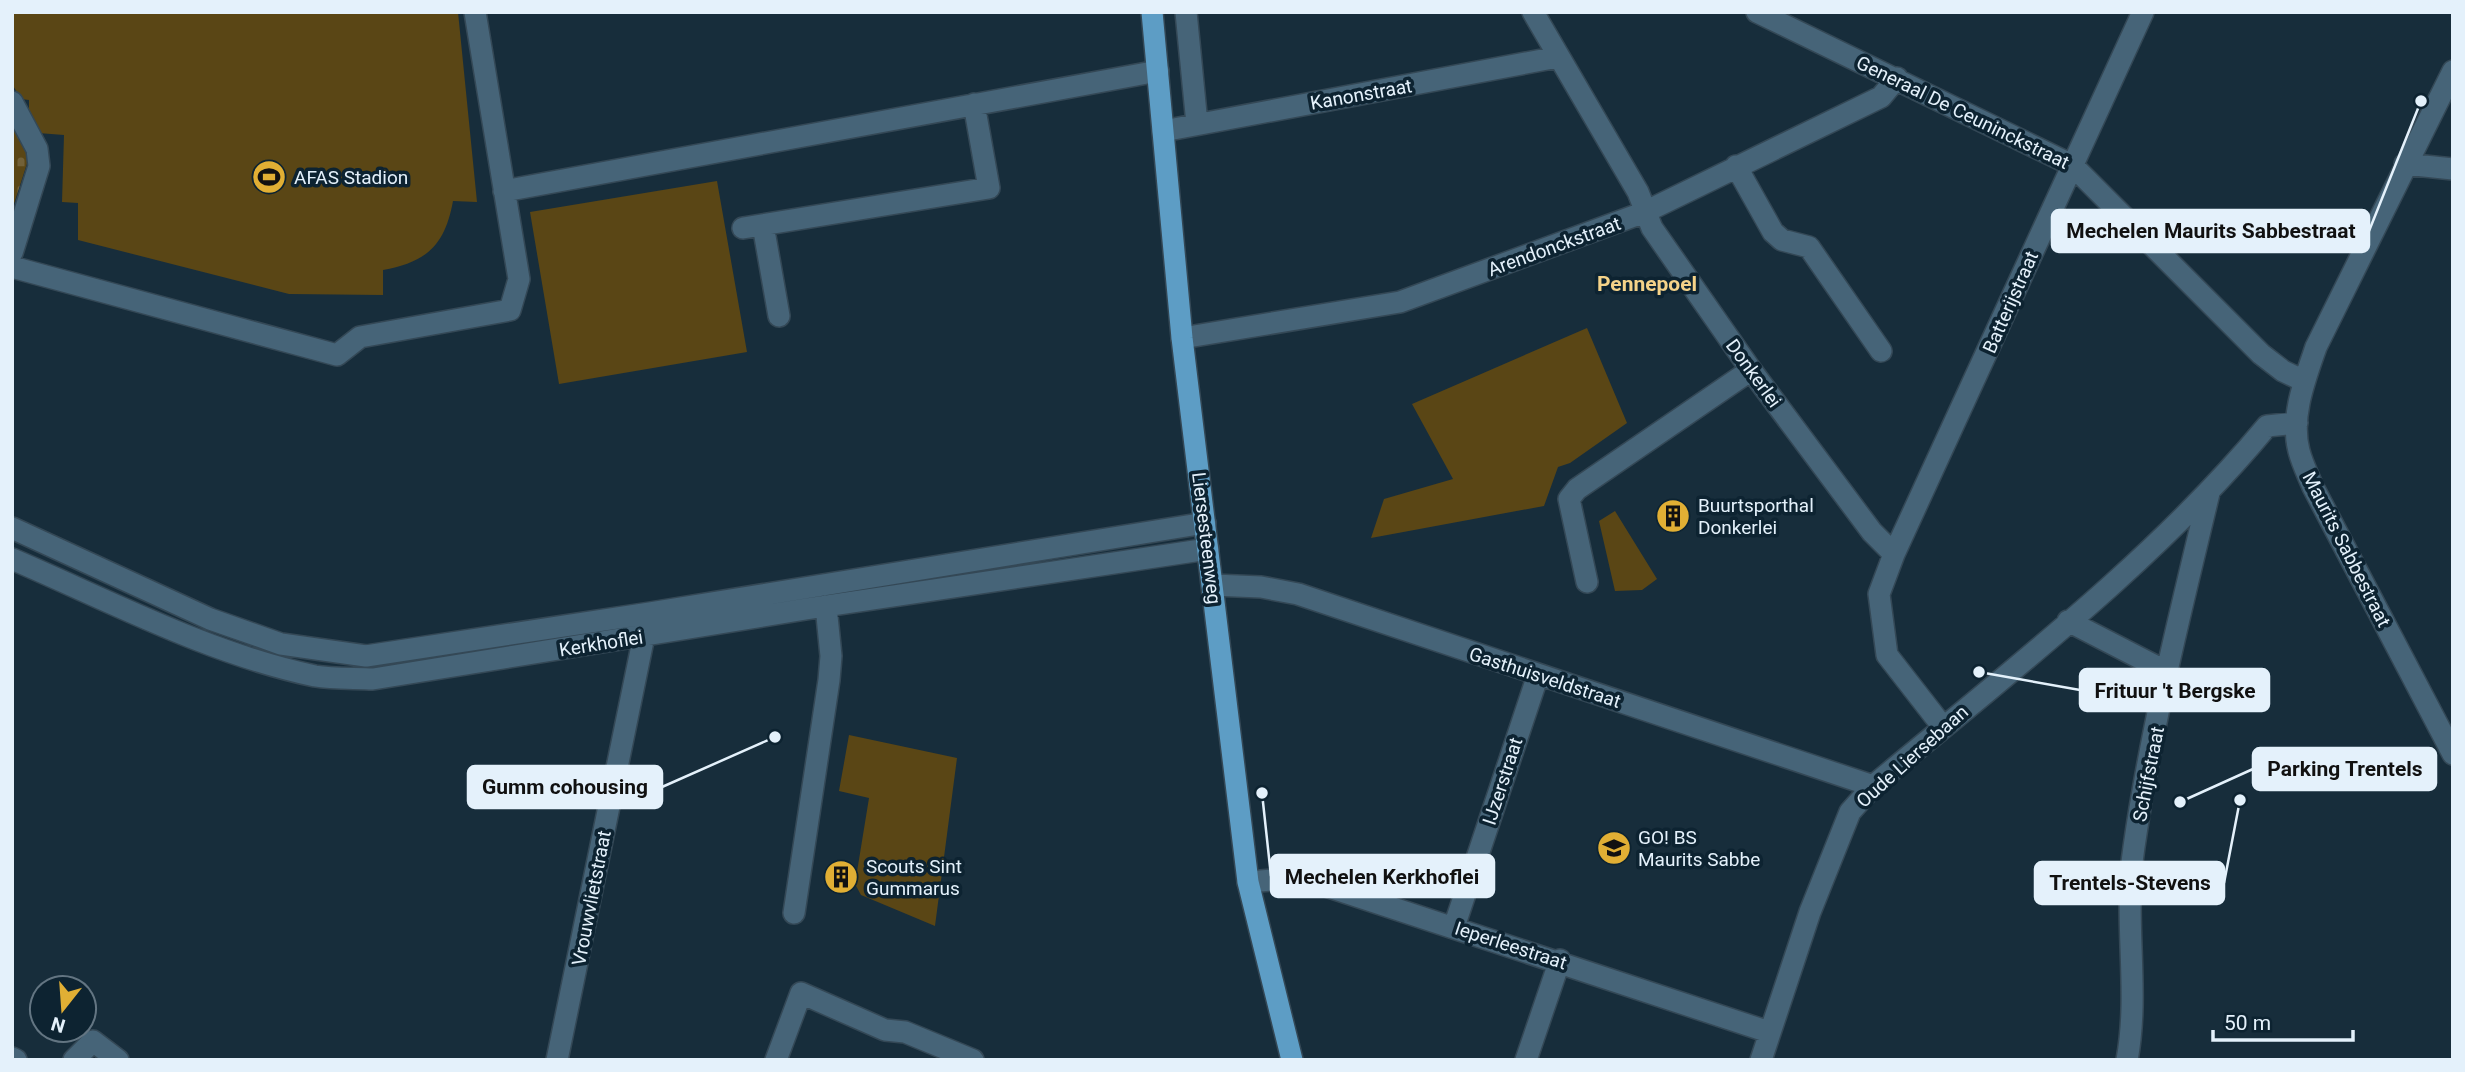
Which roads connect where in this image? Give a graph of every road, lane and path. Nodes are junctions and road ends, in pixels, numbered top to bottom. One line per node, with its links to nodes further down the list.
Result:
1 (475, 12): 19 (street)
2 (1152, 12): 8 (main road, Liersesteenweg)
3 (1186, 12): 13 (street)
4 (1533, 12): 7 (street, Donkerlei)
5 (1757, 12): 10 (street, Generaal De Ceuninckstraat)
6 (2143, 12): 16 (street, Batterijstraat)
7 (1558, 57): 13 (street, Kanonstraat); 20 (street, Donkerlei)
8 (1158, 71): 12 (street); 14 (main road, Liersesteenweg)
9 (2453, 71): 15 (street, Maurits Sabbestraat)
10 (1897, 78): 16 (street, Generaal De Ceuninckstraat); 17 (street, Arendonckstraat)
11 (12, 102): 21 (street)
12 (974, 104): 19 (street); 23 (street)
13 (1197, 124): 14 (street, Kanonstraat)
14 (1163, 131): 24 (main road, Liersesteenweg)
15 (2405, 164): 18 (street); 27 (street, Maurits Sabbestraat)
16 (2072, 165): 27 (street, Generaal De Ceuninckstraat); 33 (street, Batterijstraat)
17 (1736, 166): 20 (street, Arendonckstraat); 25 (street)
18 (2453, 169)
19 (504, 191): 22 (street)
20 (1645, 212): 24 (street, Arendonckstraat); 26 (street, Donkerlei)
21 (12, 253)
22 (12, 267)
23 (779, 316)
24 (1182, 338): 30 (main road, Liersesteenweg)
25 (1881, 351)
26 (1751, 370): 33 (street, Donkerlei); 35 (street)
27 (2304, 381): 28 (street, Maurits Sabbestraat)
28 (2297, 423): 29 (street, Oude Liersebaan); 44 (street, Maurits Sabbestraat)
29 (2208, 493): 39 (street, Oude Liersebaan); 41 (street, Schijfstraat)
30 (1205, 523): 32 (main road, Liersesteenweg); 38 (street, Kerkhoflei)
31 (12, 528): 38 (street, Kerkhoflei)
32 (1208, 549): 36 (main road, Liersesteenweg); 37 (street, Kerkhoflei)
33 (1894, 554): 43 (street)
34 (12, 559): 40 (street, Kerkhoflei)
35 (1587, 582)
36 (1213, 585): 42 (street, Gasthuisveldstraat); 46 (main road, Liersesteenweg)
37 (825, 606): 40 (street, Kerkhoflei); 47 (street)
38 (650, 613): 40 (street, Vrouwvlietstraat)
39 (2068, 621): 41 (street); 43 (street, Oude Liersebaan)
40 (644, 637): 53 (street, Vrouwvlietstraat)
41 (2167, 673): 59 (street, Schijfstraat)
42 (1538, 675): 45 (street, Gasthuisveldstraat); 48 (street, IJzerstraat)
43 (1943, 727): 45 (street, Oude Liersebaan)
44 (2453, 754)
45 (1873, 786): 50 (street, Oude Liersebaan)
46 (1248, 882): 48 (street, Ieperleestraat); 56 (main road, Liersesteenweg)
47 (794, 913)
48 (1454, 927): 49 (street, Ieperleestraat)
49 (1560, 960): 50 (street, Ieperleestraat); 57 (street)
50 (1769, 1032): 58 (street, Oude Liersebaan)
51 (74, 1060): 52 (street)
52 (118, 1060)
53 (557, 1060)
54 (776, 1060): 55 (street)
55 (973, 1060)
56 (1292, 1060)
57 (1526, 1060)
58 (1761, 1060)
59 (2127, 1060)

